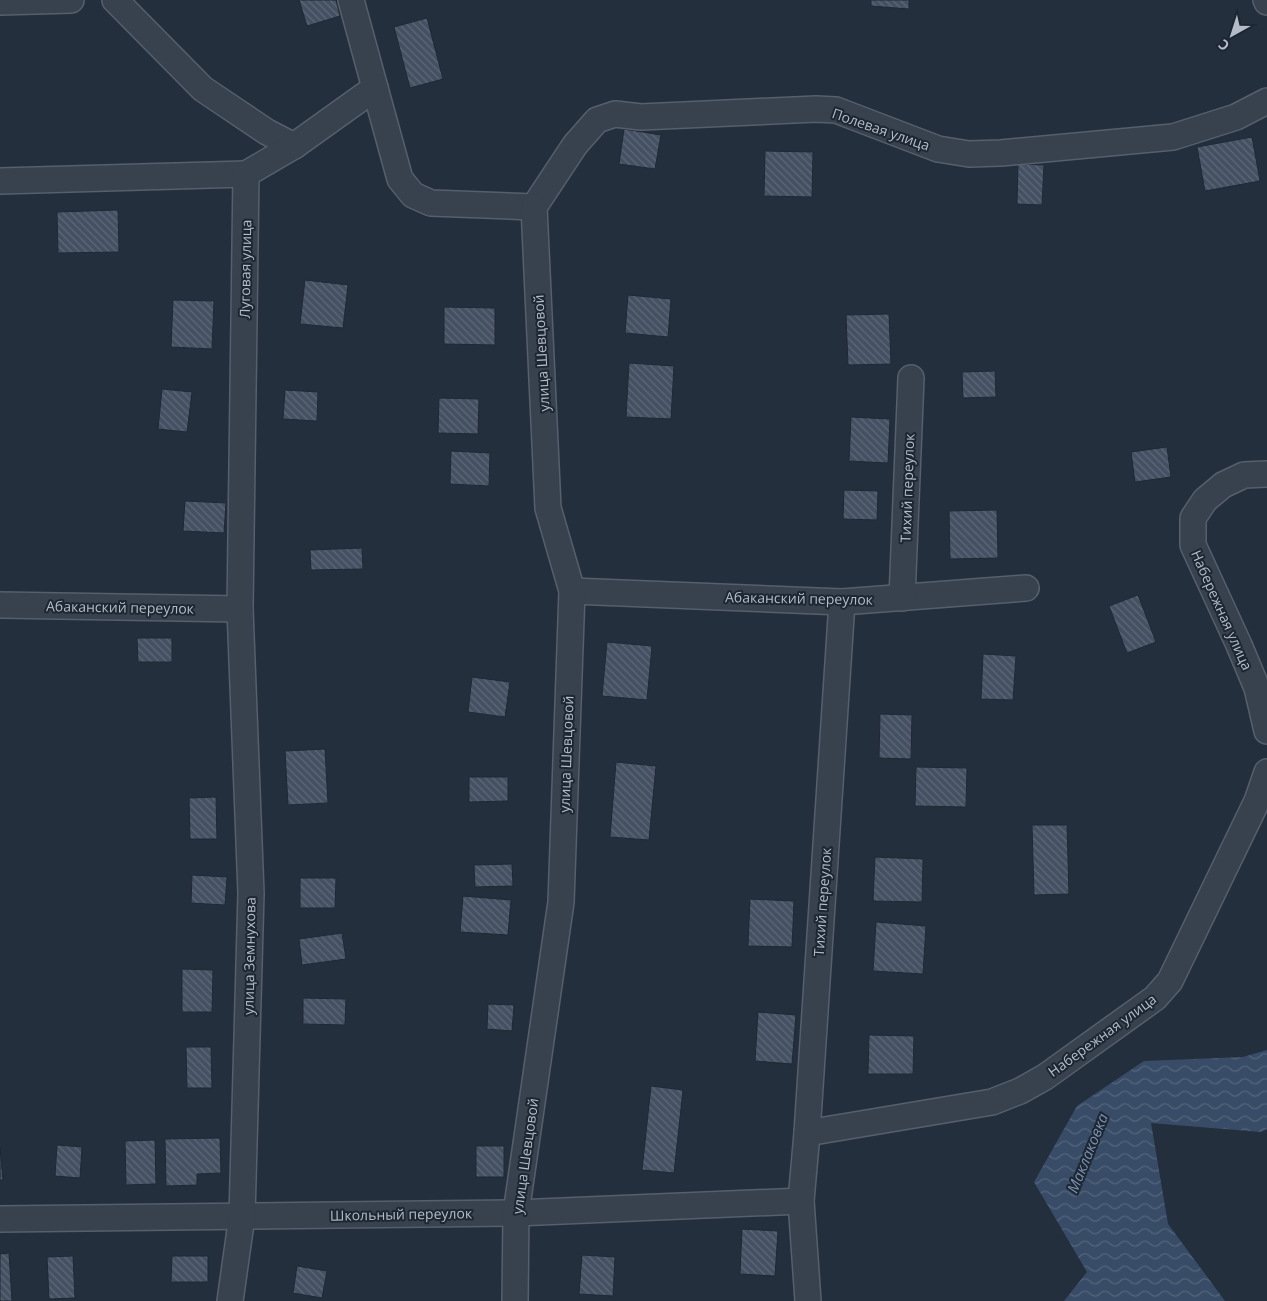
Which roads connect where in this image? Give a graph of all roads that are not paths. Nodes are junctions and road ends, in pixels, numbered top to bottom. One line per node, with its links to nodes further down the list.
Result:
1 (71, 0): 4 (street)
2 (115, 0): 7 (street)
3 (351, 0): 5 (street)
4 (0, 2)
5 (375, 88): 7 (street); 10 (street)
6 (1267, 101): 10 (street, Полевая улица)
7 (294, 146): 8 (street)
8 (246, 174): 9 (street); 18 (street, Луговая улица)
9 (0, 181)
10 (534, 207): 14 (street, улица Шевцовой)
11 (911, 378): 15 (street, Тихий переулок)
12 (1267, 474): 19 (street, Набережная улица)
13 (1026, 588): 15 (street, Абаканский переулок)
14 (572, 591): 16 (street, Абаканский переулок); 23 (street, улица Шевцовой)
15 (902, 598): 16 (street, Абаканский переулок)
16 (842, 602): 21 (street, Тихий переулок)
17 (0, 605): 18 (street, Абаканский переулок)
18 (240, 609): 24 (street, улица Земнухова)
19 (1267, 731)
20 (1267, 772): 21 (street, Набережная улица)
21 (807, 1133): 22 (street, Тихий переулок)
22 (801, 1201): 23 (street, Школьный переулок); 28 (street)
23 (516, 1213): 24 (street, Школьный переулок); 27 (street, улица Шевцовой)
24 (242, 1216): 25 (street, Школьный переулок); 26 (street, улица Земнухова)
25 (0, 1219)
26 (230, 1301)
27 (515, 1301)
28 (808, 1301)

